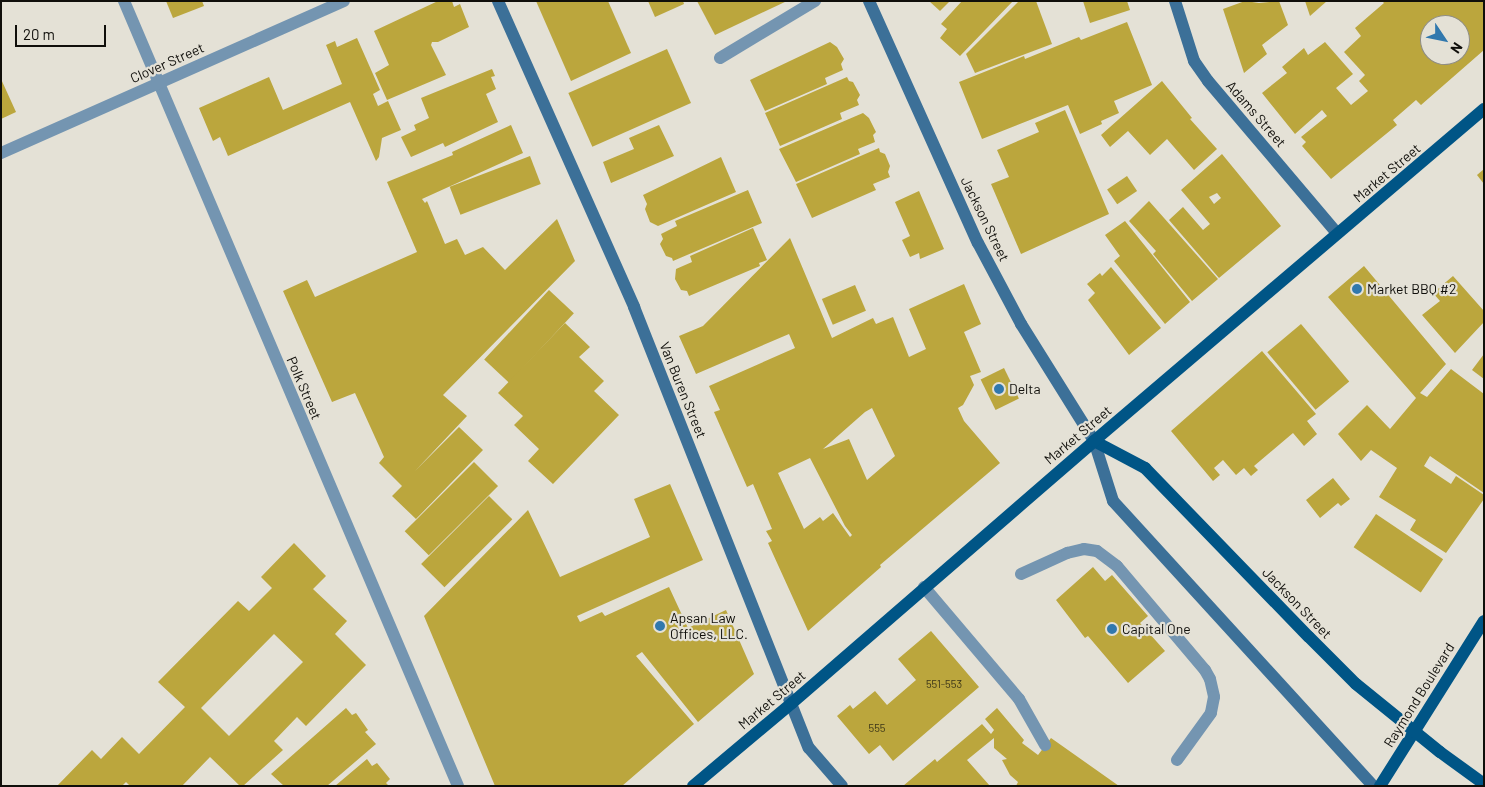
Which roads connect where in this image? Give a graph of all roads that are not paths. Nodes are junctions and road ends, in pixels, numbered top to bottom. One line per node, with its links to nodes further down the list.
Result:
1 (124, 1): 8 (street, Polk Street)
2 (344, 1): 8 (street, Clover Street)
3 (498, 1): 16 (street, Van Buren Street)
4 (815, 1): 7 (street)
5 (869, 1): 12 (street, Jackson Street)
6 (1175, 1): 11 (street, Adams Street)
7 (720, 58)
8 (158, 84): 10 (street, Clover Street); 20 (street, Polk Street)
9 (1484, 109): 11 (main road, Market Street)
10 (1, 153)
11 (1337, 233): 12 (main road, Market Street)
12 (1094, 441): 14 (main road, Market Street); 19 (main road, Jackson Street, bridge); 23 (street, Jackson Street)
13 (1021, 574): 18 (street)
14 (924, 587): 16 (main road, Market Street); 17 (street)
15 (1484, 621): 24 (main road, Raymond Boulevard)
16 (792, 703): 21 (main road, Market Street); 22 (street, Van Buren Street)
17 (1045, 745)
18 (1177, 760)
19 (1484, 784)
20 (458, 786)
21 (693, 786)
22 (842, 786)
23 (1374, 786)
24 (1380, 786)

